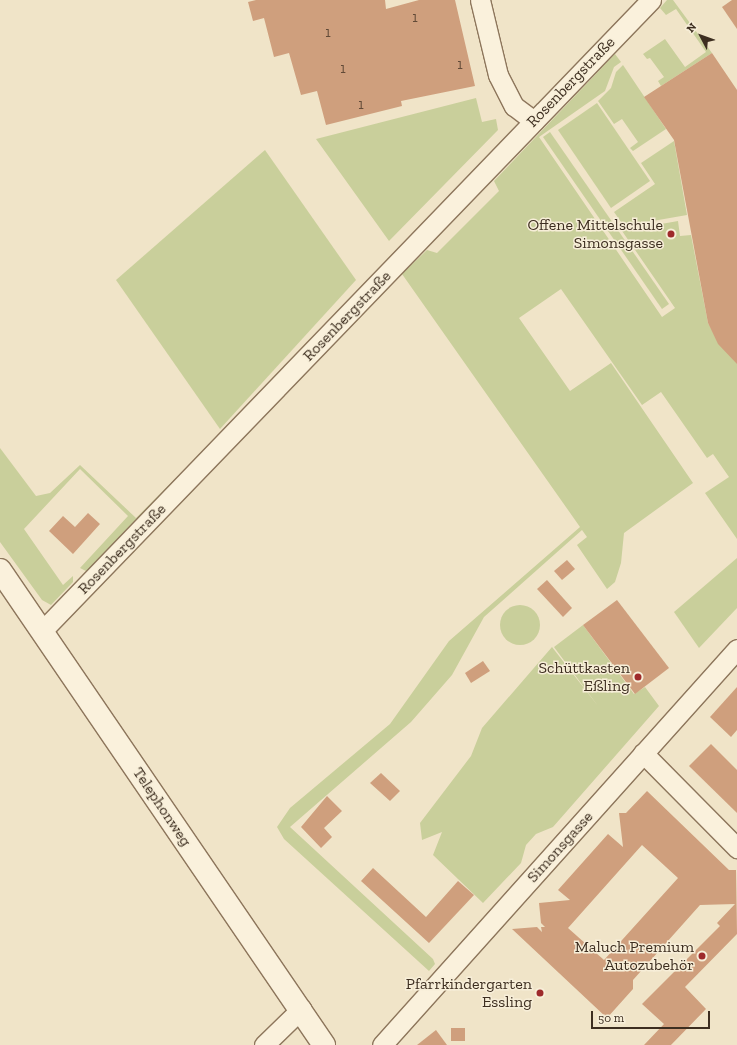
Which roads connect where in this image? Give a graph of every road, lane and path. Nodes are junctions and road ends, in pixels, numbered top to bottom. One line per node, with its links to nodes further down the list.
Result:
1 (480, 0): 3 (street)
2 (651, 0): 3 (street, Rosenbergstraße)
3 (534, 121): 5 (street, Rosenbergstraße)
4 (0, 570): 5 (street, Telephonweg)
5 (42, 632): 9 (street, Telephonweg)
6 (737, 649): 7 (street, Simonsgasse)
7 (643, 753): 8 (street); 12 (street, Simonsgasse)
8 (737, 848)
9 (301, 1009): 10 (street); 11 (street, Telephonweg)
10 (264, 1045)
11 (324, 1045)
12 (382, 1045)

